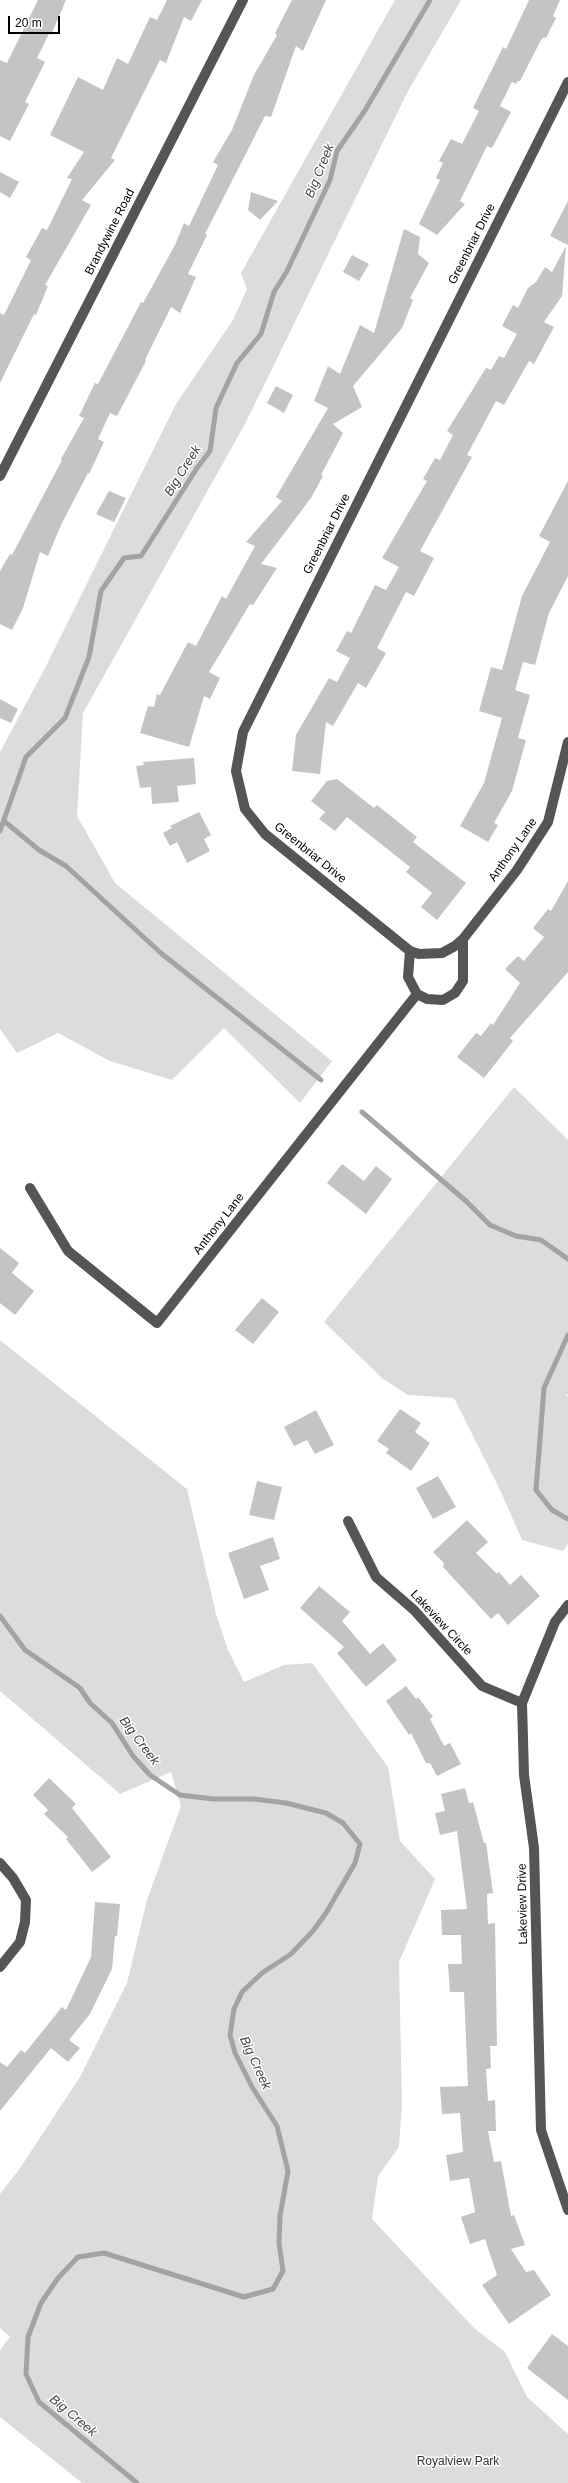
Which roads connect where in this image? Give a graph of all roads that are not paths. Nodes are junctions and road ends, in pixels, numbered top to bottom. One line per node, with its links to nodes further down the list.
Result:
1 (243, 0): 3 (street, Brandywine Road)
2 (568, 82): 6 (street, Greenbriar Drive)
3 (0, 476)
4 (568, 742): 5 (street, Anthony Lane)
5 (463, 939): 6 (street, Anthony Lane); 7 (street)
6 (410, 951): 7 (street)
7 (417, 994): 8 (street, Anthony Lane)
8 (30, 1188)
9 (348, 1521): 11 (street, Lakeview Circle)
10 (568, 1604): 11 (street, Lakeview Drive)
11 (522, 1703): 14 (street, Lakeview Drive)
12 (0, 1863): 13 (street)
13 (0, 1967)
14 (568, 2210)

